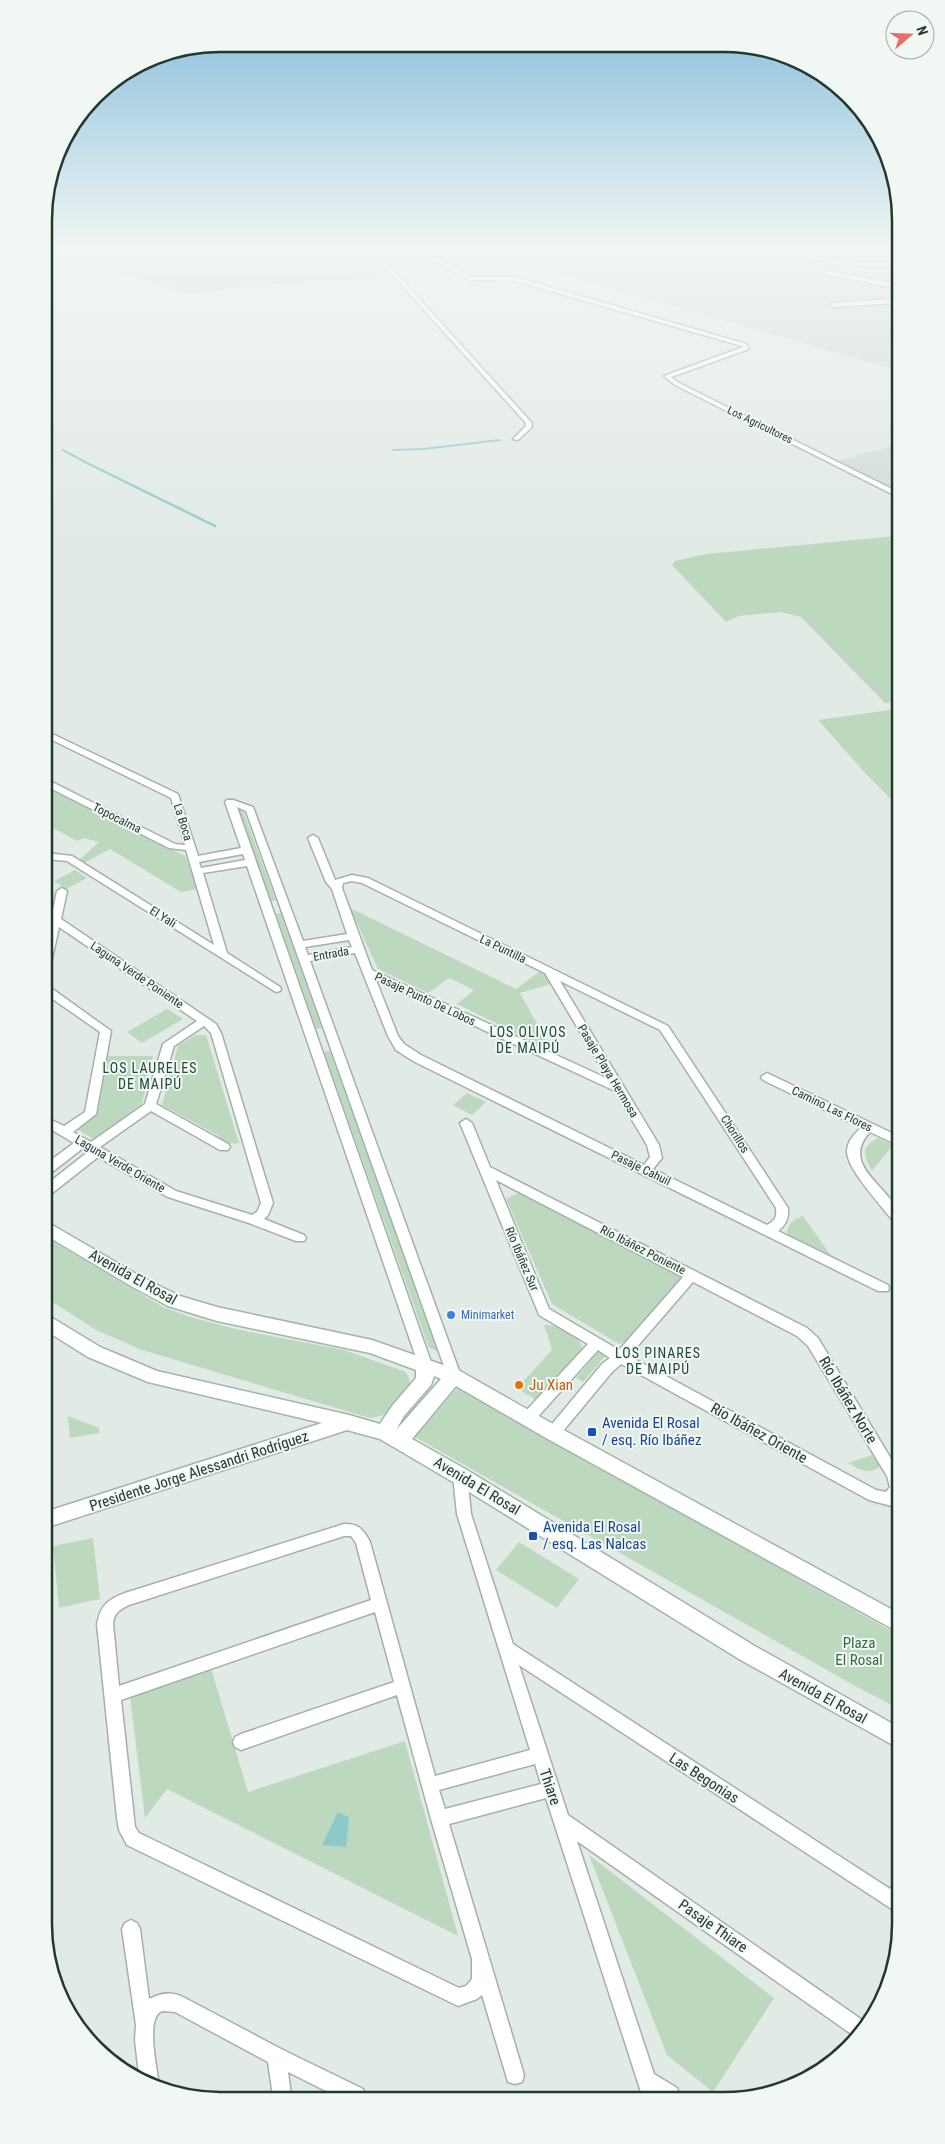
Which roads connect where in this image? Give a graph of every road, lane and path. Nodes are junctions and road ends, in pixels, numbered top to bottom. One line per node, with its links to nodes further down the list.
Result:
1 (461, 349): 3 (street)
2 (744, 349): 4 (street, Los Agricultores)
3 (516, 439)
4 (892, 492)
5 (53, 737): 8 (street, La Boca)
6 (53, 785): 8 (street, Topocalma)
7 (313, 838): 14 (street)
8 (190, 847): 11 (street, La Boca)
9 (247, 850): 11 (street); 12 (street); 16 (street)
10 (53, 857): 23 (street, El Yali)
11 (194, 860): 13 (street, La Boca)
12 (251, 862): 13 (street); 17 (street)
13 (198, 871): 23 (street, La Boca)
14 (337, 888): 20 (street); 25 (street, La Puntilla)
15 (62, 891): 18 (street)
16 (284, 905): 17 (street); 21 (street)
17 (267, 908): 32 (street)
18 (56, 920): 19 (street); 29 (street, Laguna Verde Poniente)
19 (53, 935)
20 (353, 936): 21 (street, Entrada); 22 (street)
21 (298, 945): 24 (street)
22 (359, 949): 24 (street, Entrada); 26 (street)
23 (222, 955): 27 (street, El Yali)
24 (303, 958): 31 (street)
25 (549, 971): 30 (street, La Puntilla); 34 (street, Pasaje Playa Hermosa)
26 (368, 972): 34 (street, Pasaje Punto De Lobos); 45 (street, Pasaje Cahuil)
27 (276, 989)
28 (53, 994): 39 (street)
29 (204, 1020): 35 (street); 48 (street, Laguna Verde Poniente)
30 (670, 1034): 49 (street, Chorillos)
31 (332, 1039): 32 (street); 59 (street)
32 (313, 1042): 58 (street)
33 (766, 1077): 38 (street, Camino Las Flores)
34 (618, 1088): 45 (street, Pasaje Playa Hermosa)
35 (150, 1106): 41 (street); 42 (street)
36 (466, 1123): 44 (street, Río Ibáñez Sur)
37 (52, 1125): 39 (street, Laguna Verde Oriente)
38 (869, 1126): 40 (street, Camino Las Flores); 47 (street)
39 (64, 1132): 41 (street, Laguna Verde Oriente)
40 (892, 1138)
41 (90, 1147): 43 (street); 46 (street); 48 (street, Laguna Verde Oriente)
42 (224, 1147)
43 (52, 1167)
44 (484, 1169): 52 (street, Río Ibáñez Poniente); 56 (street, Río Ibáñez Sur)
45 (646, 1170): 49 (street, Pasaje Cahuil)
46 (52, 1185)
47 (892, 1212)
48 (253, 1220): 51 (street, Laguna Verde Oriente)
49 (767, 1230): 53 (street, Pasaje Cahuil)
50 (52, 1231): 58 (street, Avenida El Rosal)
51 (300, 1238)
52 (692, 1276): 55 (street, Río Ibáñez Poniente); 57 (street)
53 (883, 1288)
54 (52, 1327): 61 (street, Avenida El Rosal)
55 (802, 1332): 64 (street, Río Ibáñez Norte)
56 (597, 1343): 57 (street, Río Ibáñez Sur); 60 (street)
57 (620, 1357): 62 (street); 66 (street, Río Ibáñez Oriente)
58 (425, 1365): 59 (street, Avenida El Rosal); 63 (street)
59 (454, 1376): 60 (street, Avenida El Rosal); 63 (street)
60 (528, 1418): 62 (street, Avenida El Rosal)
61 (349, 1422): 63 (street, Avenida El Rosal); 67 (street, Presidente Jorge Alessandri Rodríguez)
62 (553, 1434): 69 (street, Avenida El Rosal)
63 (393, 1437): 65 (street, Avenida El Rosal)
64 (892, 1472)
65 (460, 1476): 70 (street, Thiare); 73 (street, Avenida El Rosal)
66 (892, 1499)
67 (52, 1518)
68 (380, 1604): 71 (street); 72 (street); 72 (street)
69 (892, 1620)
70 (508, 1649): 75 (street, Thiare); 80 (street, Las Begonias)
71 (403, 1686): 74 (street); 76 (street)
72 (113, 1695): 82 (street)
73 (892, 1734)
74 (241, 1742)
75 (540, 1756): 76 (street); 77 (street, Thiare)
76 (430, 1785): 78 (street)
77 (551, 1789): 78 (street); 79 (street, Thiare)
78 (439, 1819): 82 (street)
79 (562, 1821): 84 (street, Pasaje Thiare); 88 (street, Thiare)
80 (892, 1894)
81 (131, 1929): 83 (street)
82 (480, 1961): 87 (street)
83 (143, 2024): 85 (street); 86 (street)
84 (857, 2027)
85 (276, 2057): 89 (street); 90 (street)
86 (149, 2075)
87 (514, 2075)
88 (649, 2088): 91 (street)
89 (281, 2092)
90 (348, 2092)
91 (661, 2092)

